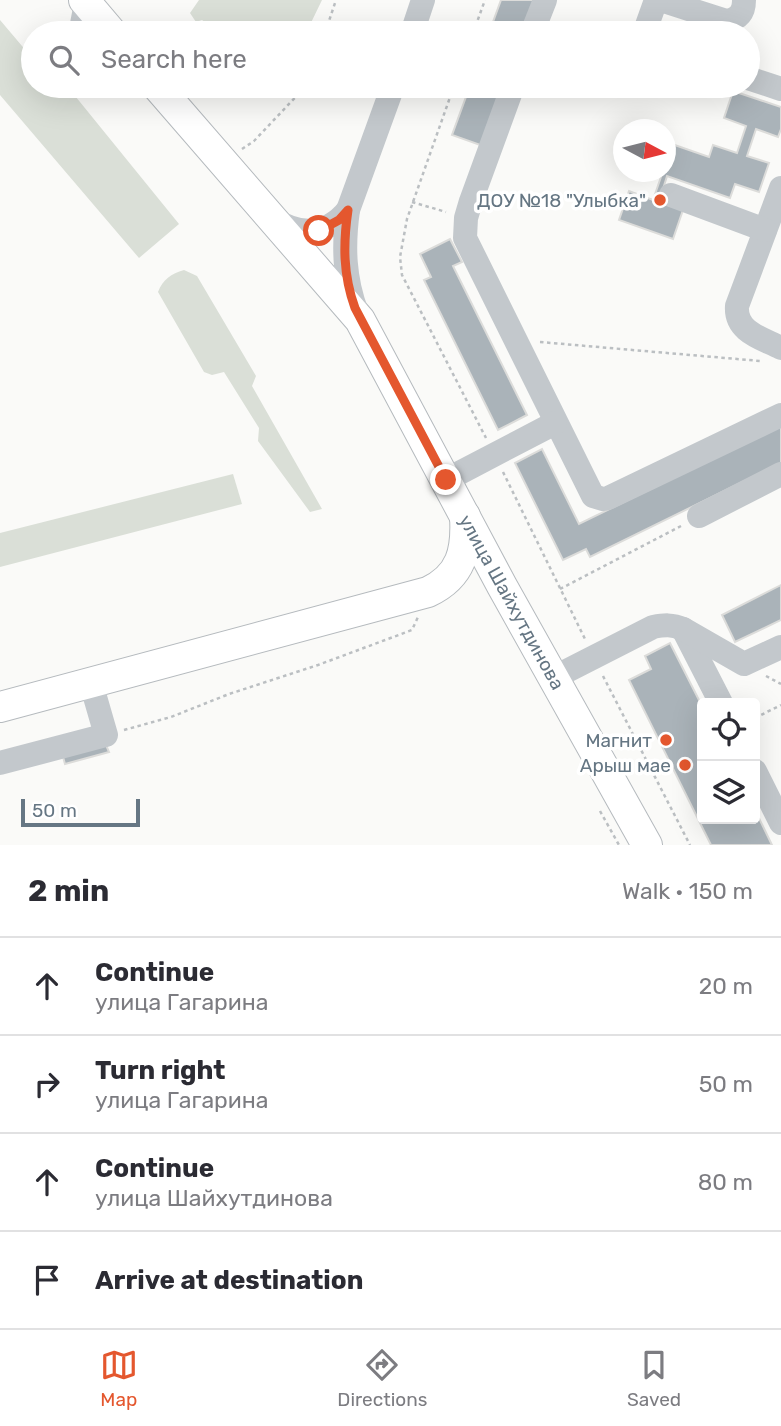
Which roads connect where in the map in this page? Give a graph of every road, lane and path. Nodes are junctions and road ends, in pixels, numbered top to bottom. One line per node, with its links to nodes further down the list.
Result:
1 (336, 0): 11 (path)
2 (424, 0): 12 (street)
3 (485, 0): 13 (path)
4 (545, 0): 14 (street)
5 (656, 0): 15 (street)
6 (661, 0): 7 (street)
7 (744, 0)
8 (85, 1): 9 (street); 10 (main road)
9 (82, 21)
10 (102, 21)
11 (329, 21)
12 (416, 21)
13 (477, 21)
14 (537, 21)
15 (648, 21)
16 (760, 82): 17 (street)
17 (781, 89)
18 (167, 98): 23 (main road, улица Шайхутдинова)
19 (295, 98): 23 (path)
20 (389, 98): 27 (street)
21 (450, 98): 26 (path)
22 (509, 98): 29 (street)
23 (222, 162): 28 (main road, улица Шайхутдинова)
24 (781, 188): 30 (street)
25 (671, 195): 30 (street)
26 (412, 202): 29 (path); 36 (path)
27 (348, 210): 28 (street); 31 (street)
28 (270, 218): 31 (main road, улица Шайхутдинова)
29 (466, 218): 32 (street)
30 (765, 230): 33 (street)
31 (360, 320): 38 (main road, улица Шайхутдинова)
32 (515, 340): 33 (path); 35 (street)
33 (774, 355)
34 (781, 415): 35 (street)
35 (555, 423): 36 (street)
36 (495, 454): 38 (street); 43 (path)
37 (781, 474): 40 (street)
38 (446, 480): 39 (main road, улица Шайхутдинова)
39 (465, 515): 41 (main road, улица Шайхутдинова); 42 (main road)
40 (699, 516): 43 (path)
41 (502, 586): 42 (main road); 47 (main road, улица Шайхутдинова)
42 (435, 588): 48 (main road); 53 (path)
43 (559, 589): 46 (path)
44 (683, 629): 45 (street); 46 (street); 49 (street)
45 (781, 647)
46 (594, 657): 47 (street); 58 (path)
47 (553, 678): 57 (main road, улица Шайхутдинова)
48 (91, 683): 51 (main road); 53 (street)
49 (718, 698)
50 (781, 705): 52 (path)
51 (0, 707)
52 (760, 716)
53 (106, 735): 54 (street)
54 (0, 763)
55 (760, 781): 56 (street)
56 (781, 823)
57 (647, 845)
58 (690, 845)

